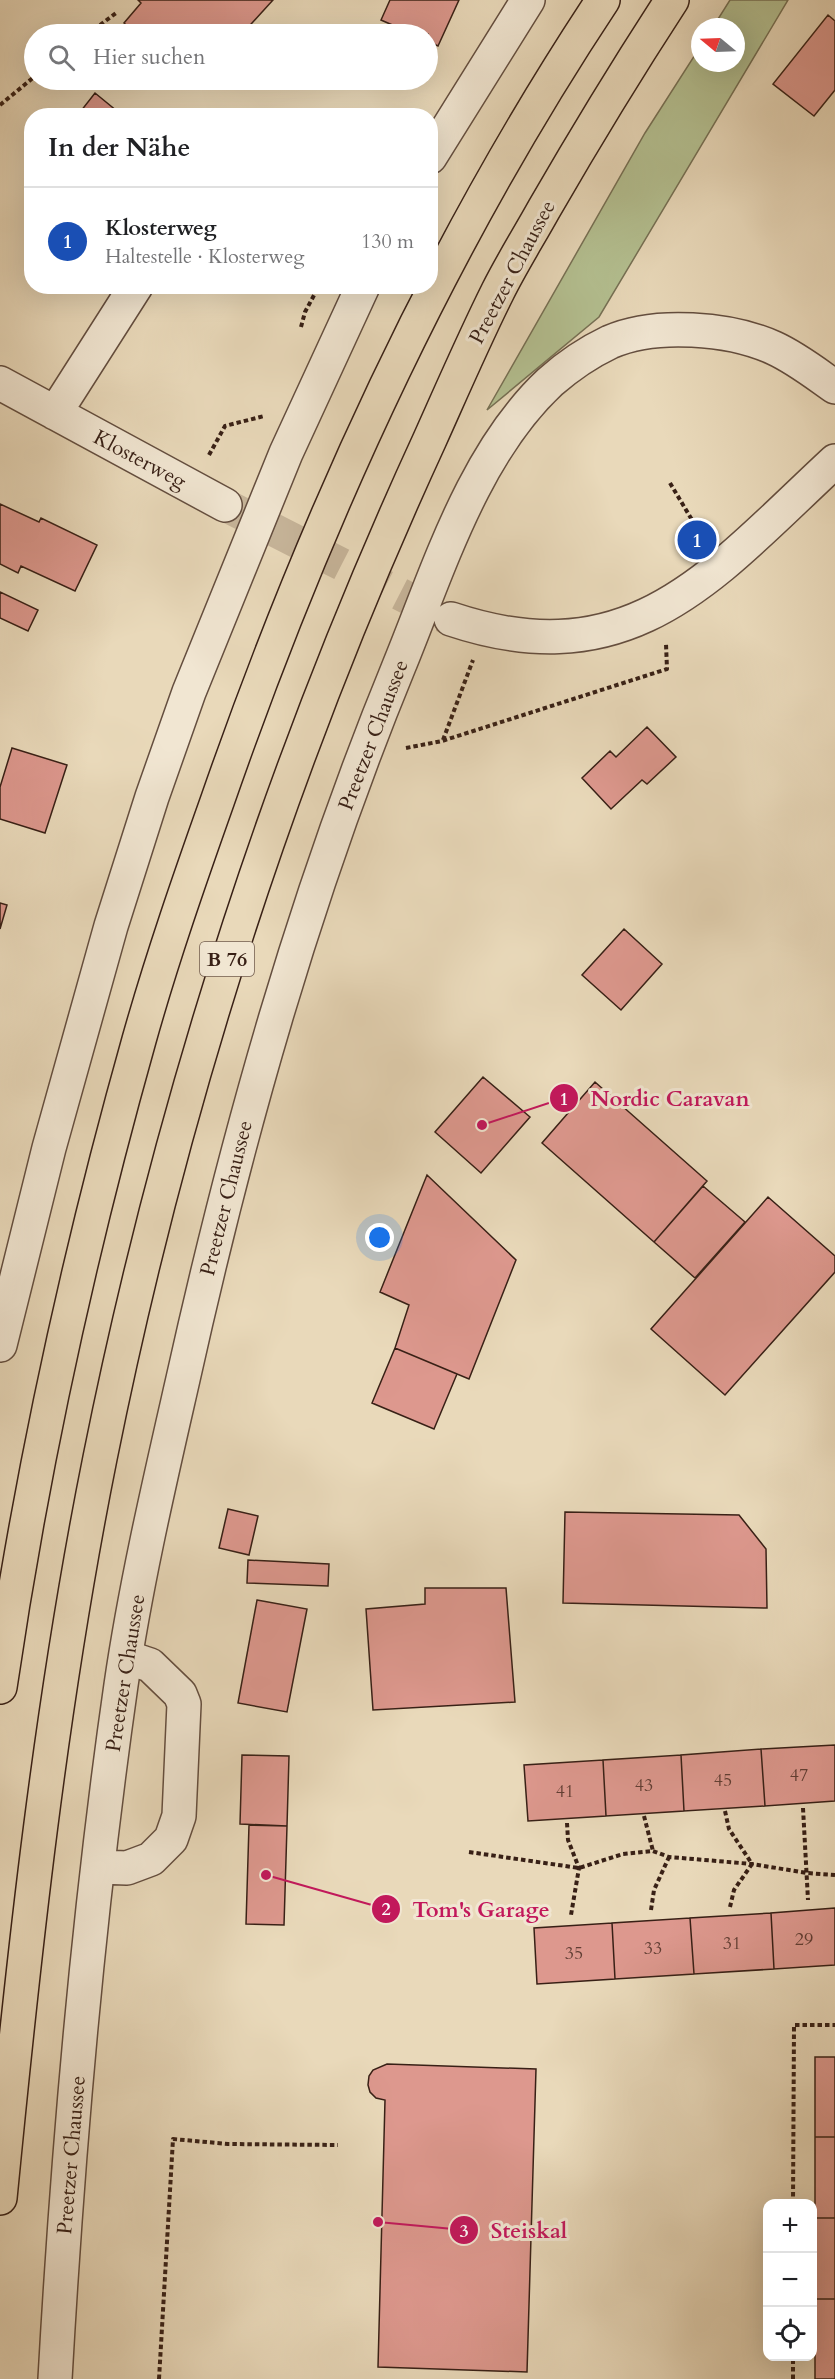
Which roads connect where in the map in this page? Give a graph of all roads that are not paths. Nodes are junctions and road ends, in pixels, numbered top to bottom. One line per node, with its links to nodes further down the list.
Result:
1 (528, 0): 4 (street)
2 (603, 0): 5 (highway, B 76)
3 (672, 0): 19 (highway, Preetzer Chaussee / B 76)
4 (438, 142)
5 (438, 283)
6 (131, 294): 11 (street)
7 (359, 294): 15 (street)
8 (432, 294): 17 (highway, B 76)
9 (0, 383): 11 (street, Klosterweg)
10 (835, 387): 16 (street, Preetzer Chaussee)
11 (55, 413): 13 (street, Klosterweg)
12 (835, 461): 14 (street)
13 (225, 505)
14 (450, 620)
15 (2, 1327)
16 (126, 1658): 18 (street, Preetzer Chaussee); 18 (street)
17 (0, 1687)
18 (99, 1867): 20 (street, Preetzer Chaussee)
19 (0, 2198)
20 (55, 2379)

